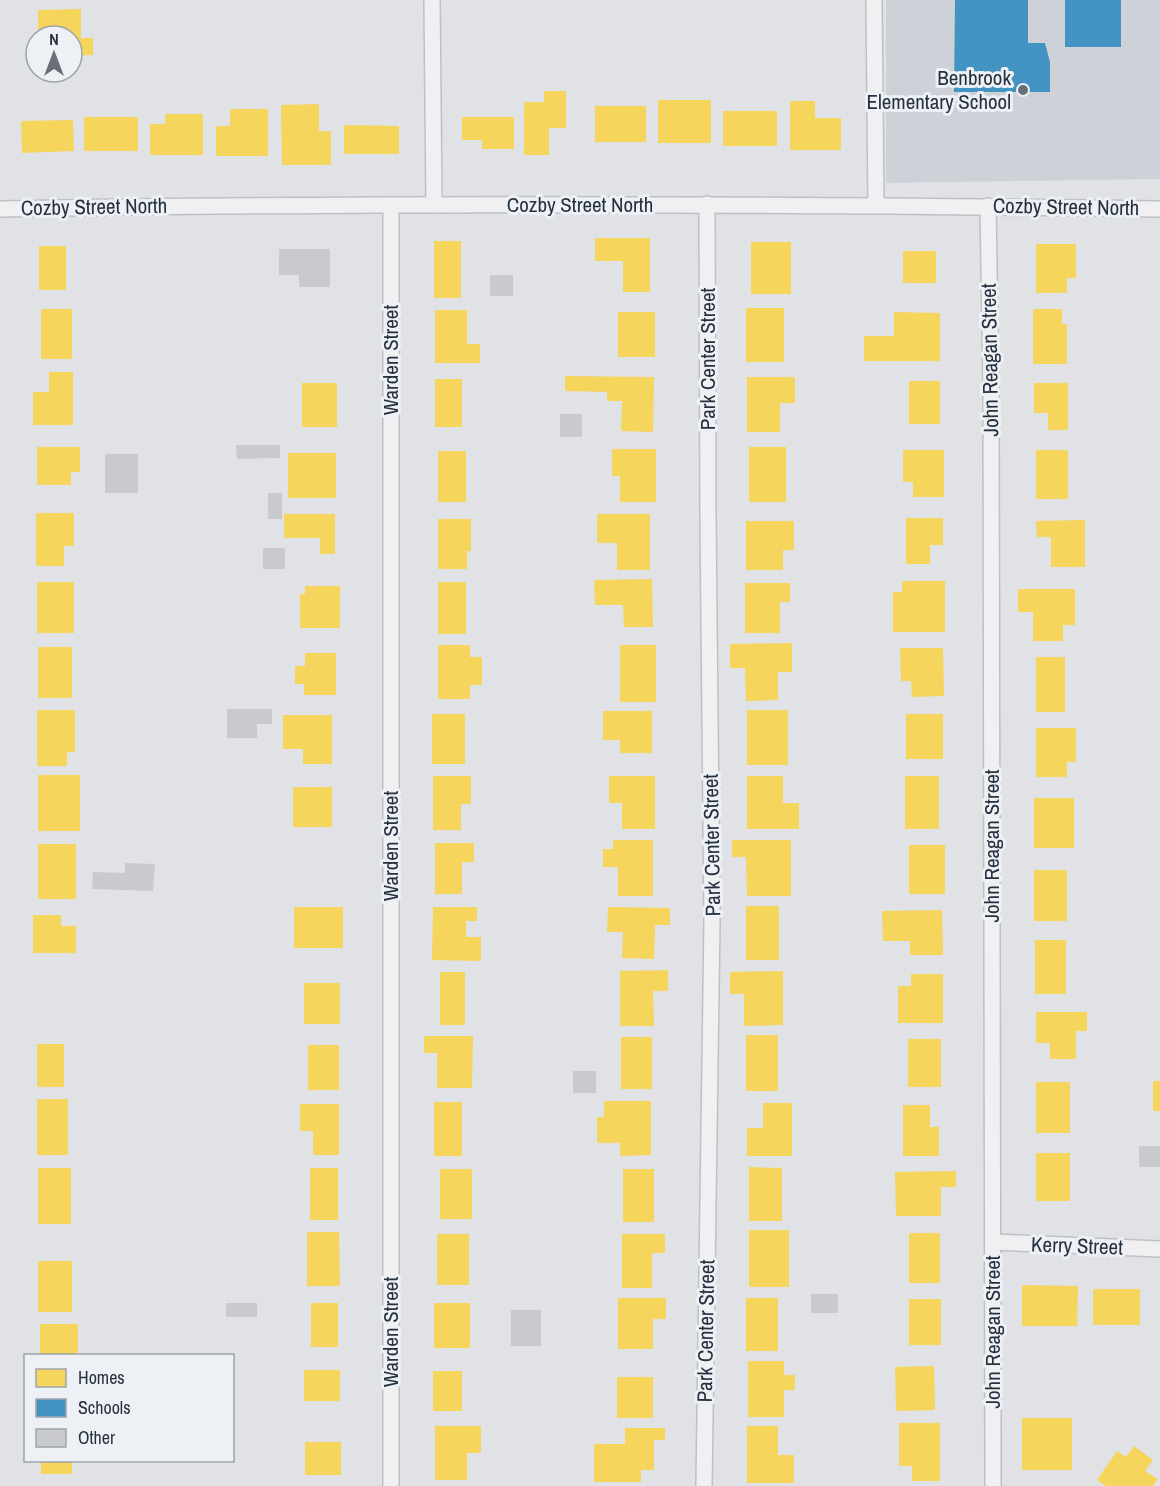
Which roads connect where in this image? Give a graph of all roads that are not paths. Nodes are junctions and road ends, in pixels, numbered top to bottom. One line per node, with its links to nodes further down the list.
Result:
1 (432, 0): 6 (street)
2 (874, 0): 4 (street)
3 (707, 204): 4 (street, Cozby Street North); 6 (street, Cozby Street North); 13 (street, Park Center Street)
4 (876, 204): 7 (street, Cozby Street North)
5 (391, 205): 6 (street, Cozby Street North); 9 (street, Cozby Street North); 12 (street, Warden Street)
6 (434, 205)
7 (988, 206): 8 (street, Cozby Street North); 10 (street, John Reagan Street)
8 (1160, 208)
9 (0, 209)
10 (993, 1242): 11 (street, Kerry Street); 14 (street, John Reagan Street)
11 (1160, 1249)
12 (391, 1486)
13 (704, 1486)
14 (993, 1486)

